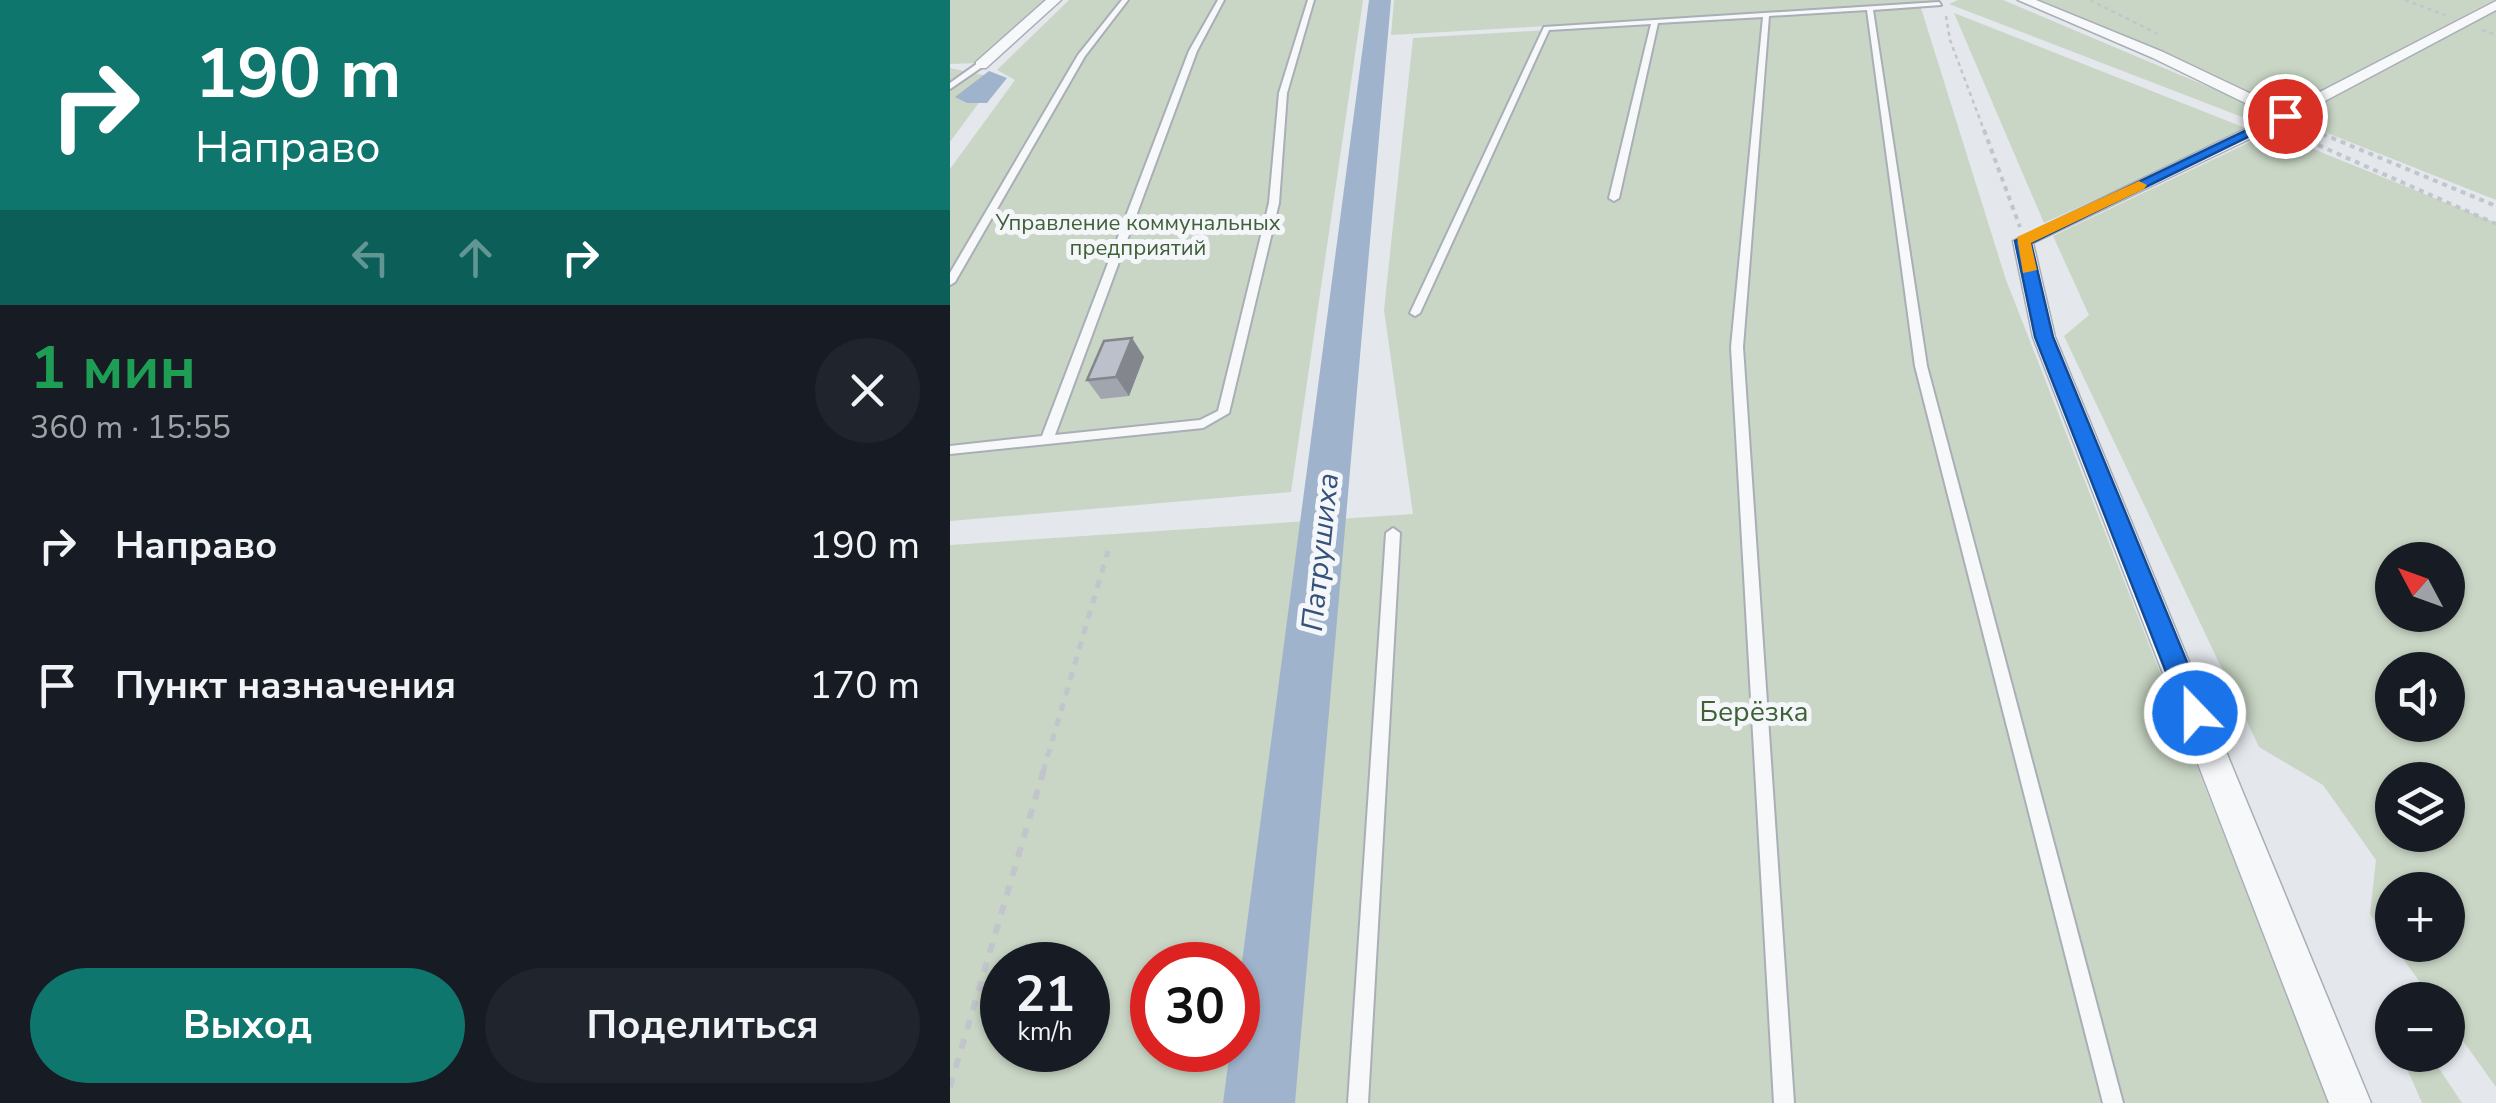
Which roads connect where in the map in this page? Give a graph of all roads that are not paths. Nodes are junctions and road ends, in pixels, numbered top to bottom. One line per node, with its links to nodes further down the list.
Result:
1 (1054, 0): 11 (street)
2 (1125, 0): 15 (lane)
3 (1222, 0): 17 (lane)
4 (1311, 0): 17 (lane)
5 (2026, 0): 13 (street)
6 (1939, 4): 8 (lane)
7 (2496, 4): 13 (street)
8 (1870, 10): 9 (lane); 22 (lane)
9 (1766, 16): 10 (lane); 21 (lane)
10 (1655, 23): 14 (lane); 16 (lane)
11 (981, 64): 12 (lane)
12 (950, 87)
13 (2277, 120): 23 (street)
14 (1614, 198)
15 (950, 282)
16 (1415, 312)
17 (1047, 439): 18 (lane)
18 (950, 450)
19 (1393, 533): 20 (lane)
20 (1358, 1103)
21 (1784, 1103)
22 (2113, 1103)
23 (2350, 1103)

